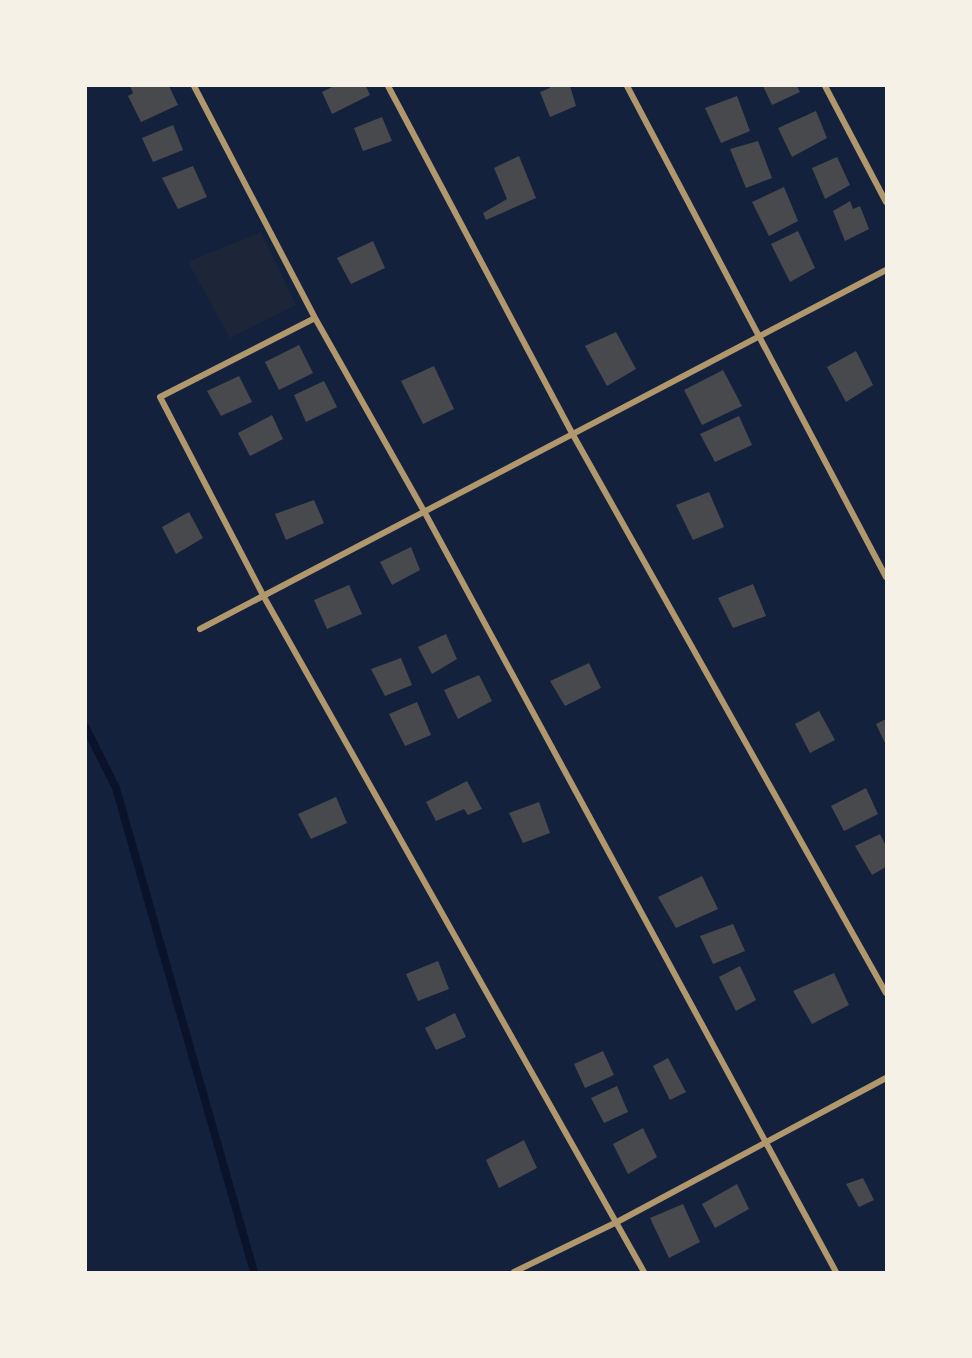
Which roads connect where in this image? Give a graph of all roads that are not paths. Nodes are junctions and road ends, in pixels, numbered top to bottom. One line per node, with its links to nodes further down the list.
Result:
1 (194, 86): 7 (street)
2 (388, 86): 9 (street)
3 (627, 86): 8 (street)
4 (825, 86): 5 (street)
5 (886, 202)
6 (886, 270): 8 (street)
7 (315, 318): 10 (street); 12 (street)
8 (760, 338): 9 (street); 11 (street)
9 (572, 433): 10 (street); 14 (street)
10 (424, 513): 12 (street); 16 (street)
11 (886, 577)
12 (264, 597): 13 (street); 17 (street)
13 (200, 629)
14 (886, 993)
15 (886, 1078): 16 (street)
16 (766, 1142): 17 (street); 20 (street)
17 (617, 1222): 18 (street); 19 (street)
18 (514, 1272)
19 (644, 1272)
20 (836, 1272)

